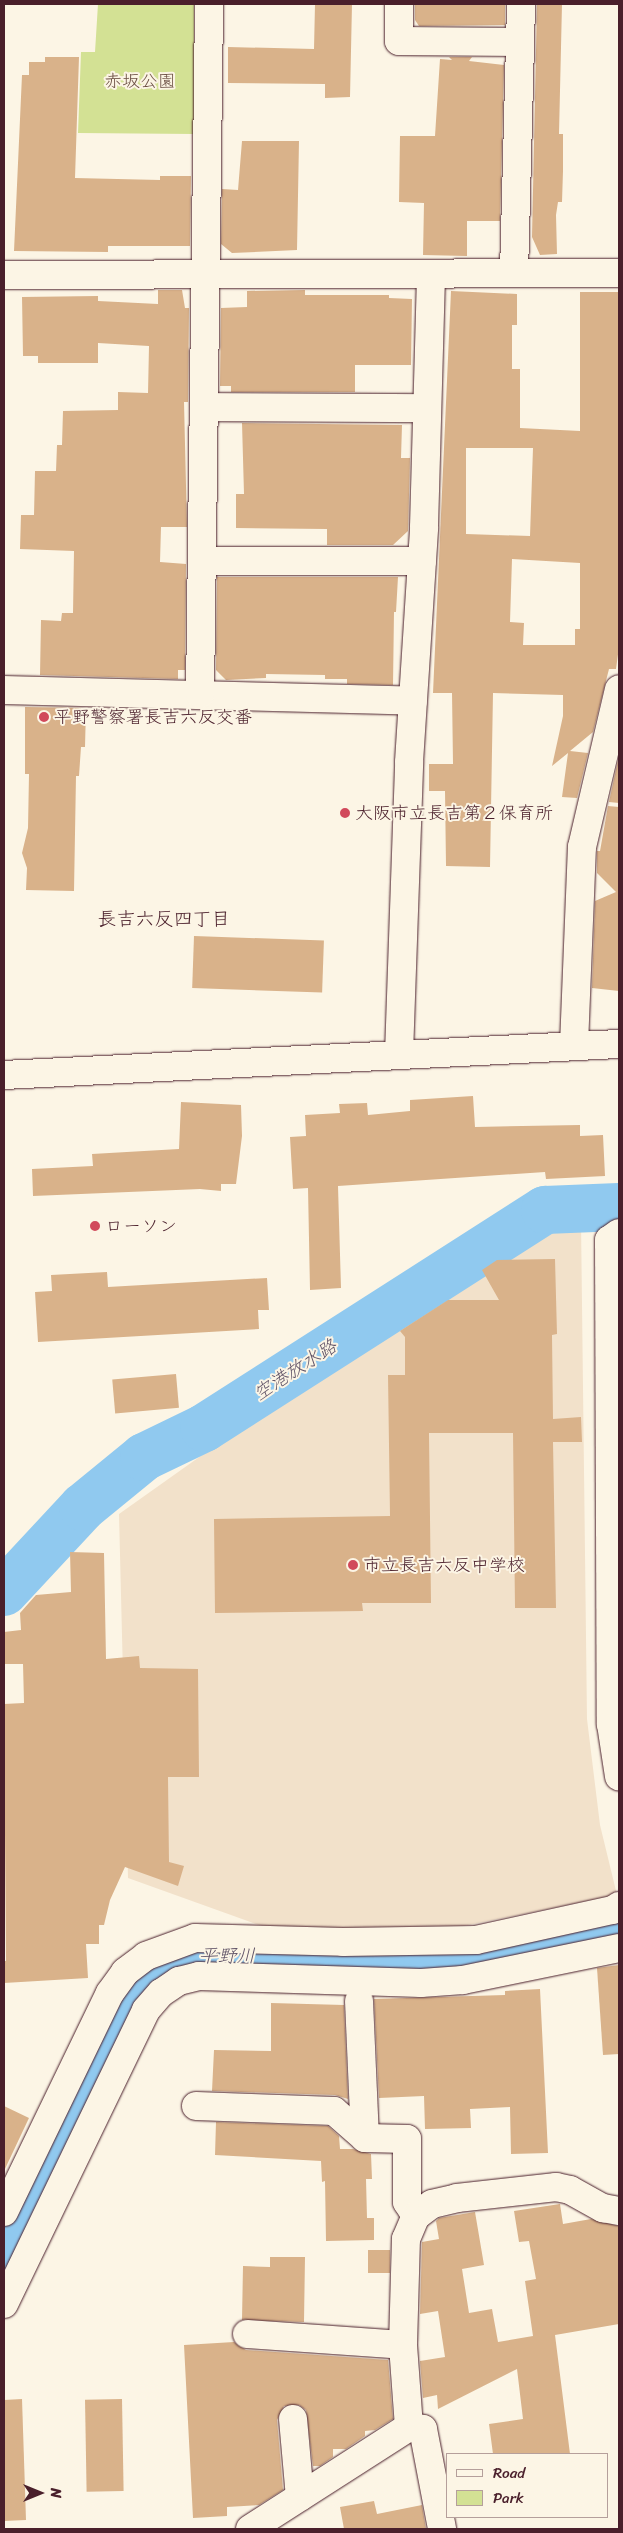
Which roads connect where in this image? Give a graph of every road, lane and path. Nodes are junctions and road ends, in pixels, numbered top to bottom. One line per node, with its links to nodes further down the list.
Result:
1 (208, 4): 5 (street)
2 (399, 4): 4 (street)
3 (520, 4): 4 (street)
4 (520, 42): 6 (street)
5 (206, 273): 8 (street); 9 (street); 10 (street)
6 (514, 273): 7 (street); 9 (street)
7 (619, 273)
8 (4, 275)
9 (431, 275): 11 (street)
10 (204, 407): 11 (street); 12 (street)
11 (427, 408): 13 (street)
12 (202, 561): 13 (street); 16 (street)
13 (422, 561): 17 (street)
14 (619, 689): 19 (street)
15 (4, 690): 16 (street)
16 (200, 694): 17 (street)
17 (412, 700): 20 (street)
18 (619, 1044): 19 (street)
19 (574, 1045): 20 (street)
20 (399, 1054): 21 (street)
21 (4, 1075)
22 (619, 1233): 23 (street)
23 (619, 1776)
24 (619, 1906): 30 (street)
25 (619, 1948): 32 (street)
26 (360, 2001): 28 (street)
27 (196, 2106): 28 (street)
28 (365, 2138): 31 (street)
29 (619, 2211): 31 (street)
30 (4, 2212)
31 (416, 2216): 34 (street)
32 (4, 2304)
33 (247, 2334): 34 (street)
34 (402, 2345): 36 (street)
35 (293, 2419): 38 (street)
36 (409, 2427): 37 (street); 38 (street)
37 (441, 2490): 40 (street)
38 (300, 2497): 39 (street)
39 (256, 2527)
40 (442, 2529)

